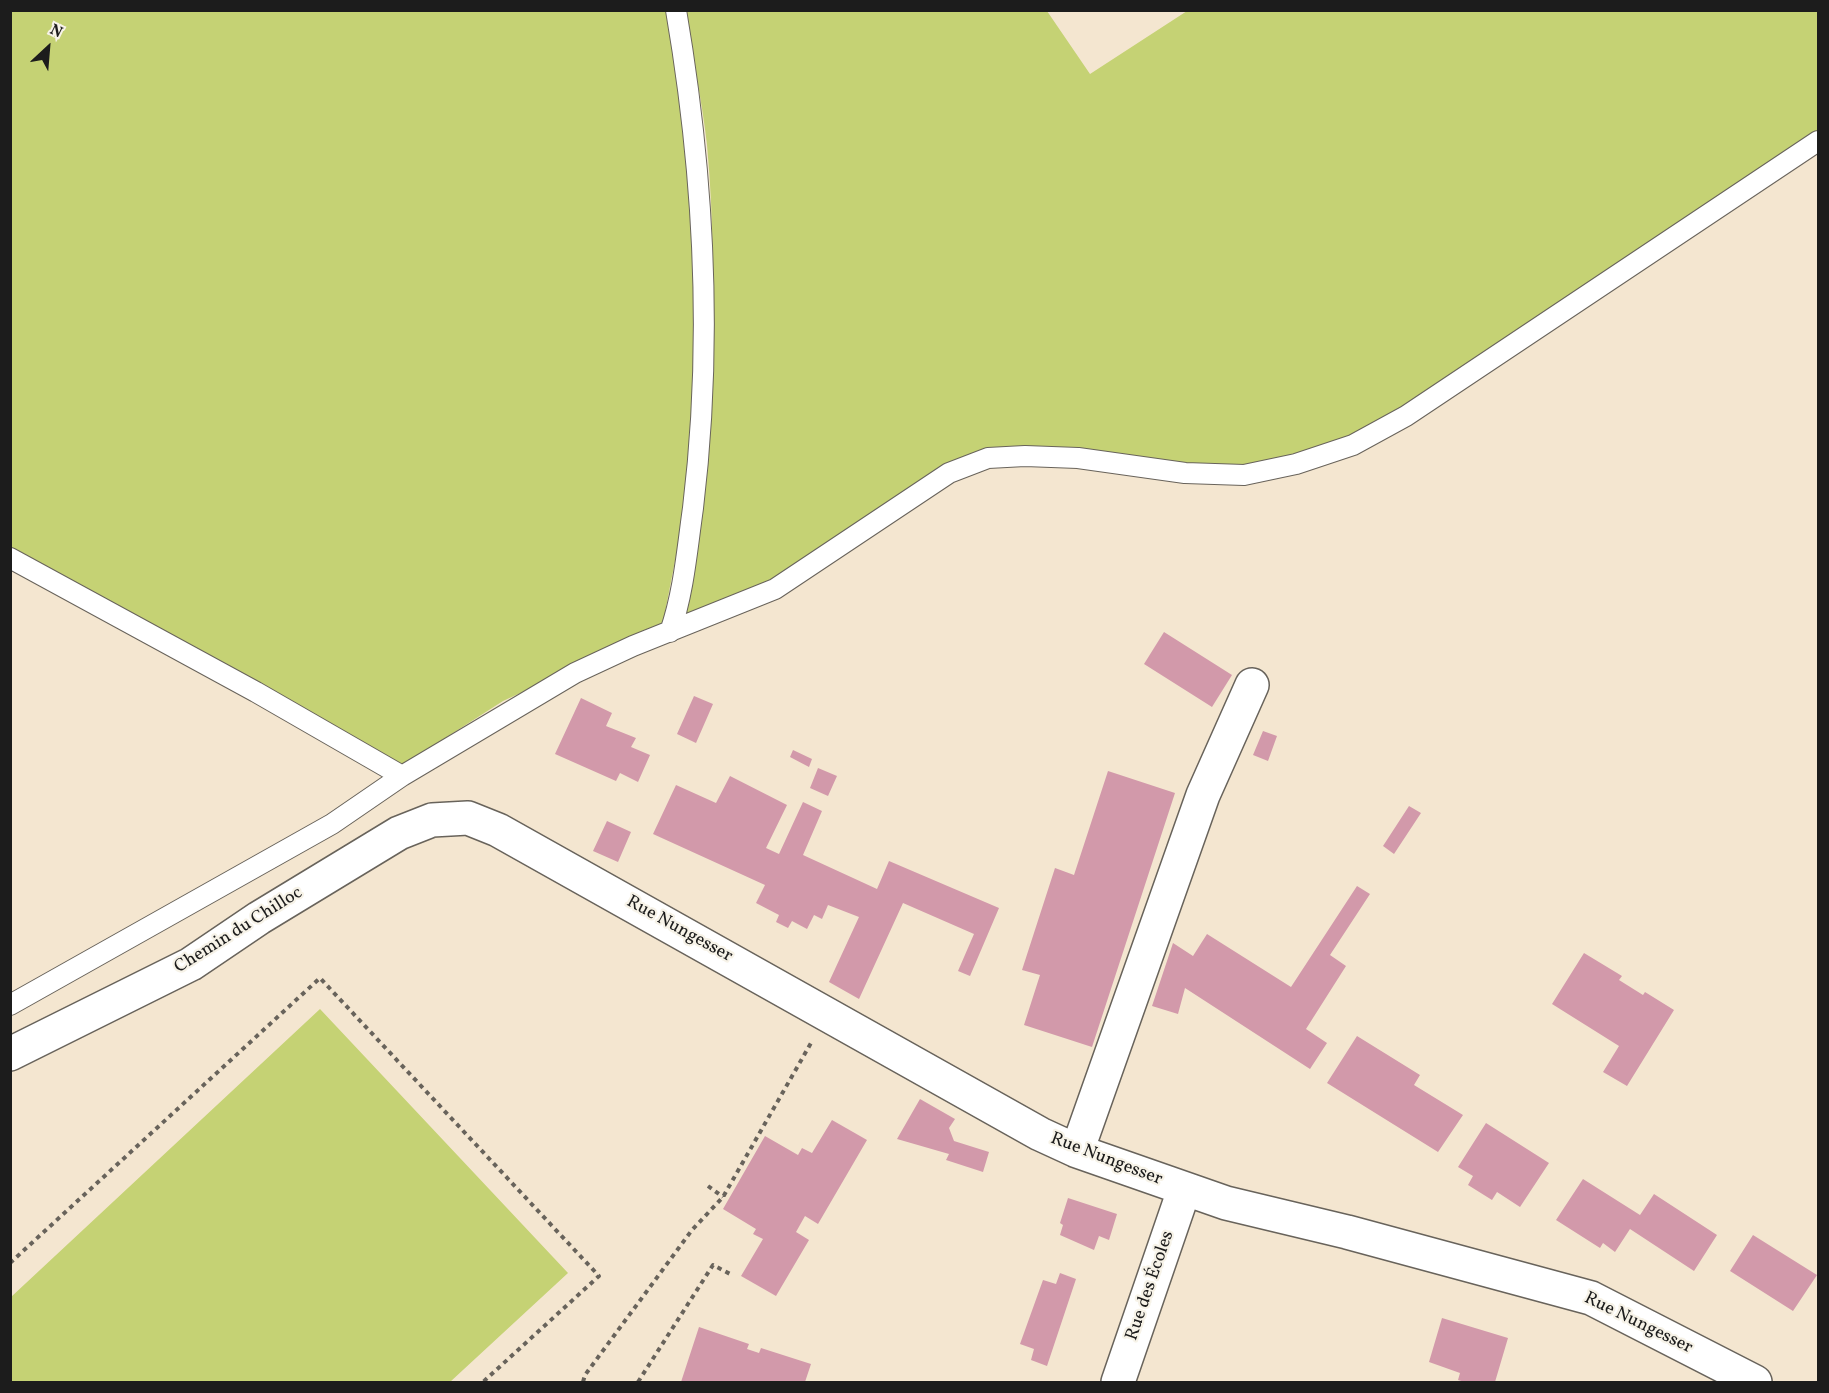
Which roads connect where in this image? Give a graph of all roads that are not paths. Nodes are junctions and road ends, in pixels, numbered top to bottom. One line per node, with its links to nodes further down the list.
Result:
1 (676, 10): 4 (lane)
2 (1818, 141): 4 (lane)
3 (10, 558): 6 (lane)
4 (670, 632): 6 (lane)
5 (1252, 685): 10 (street)
6 (402, 776): 8 (lane)
7 (468, 818): 9 (street, Chemin du Chilloc); 10 (street, Rue Nungesser)
8 (10, 1005)
9 (10, 1054)
10 (1077, 1151): 11 (street, Rue Nungesser)
11 (1184, 1190): 12 (street, Rue des Écoles); 13 (street, Rue Nungesser)
12 (1118, 1383)
13 (1755, 1383)

